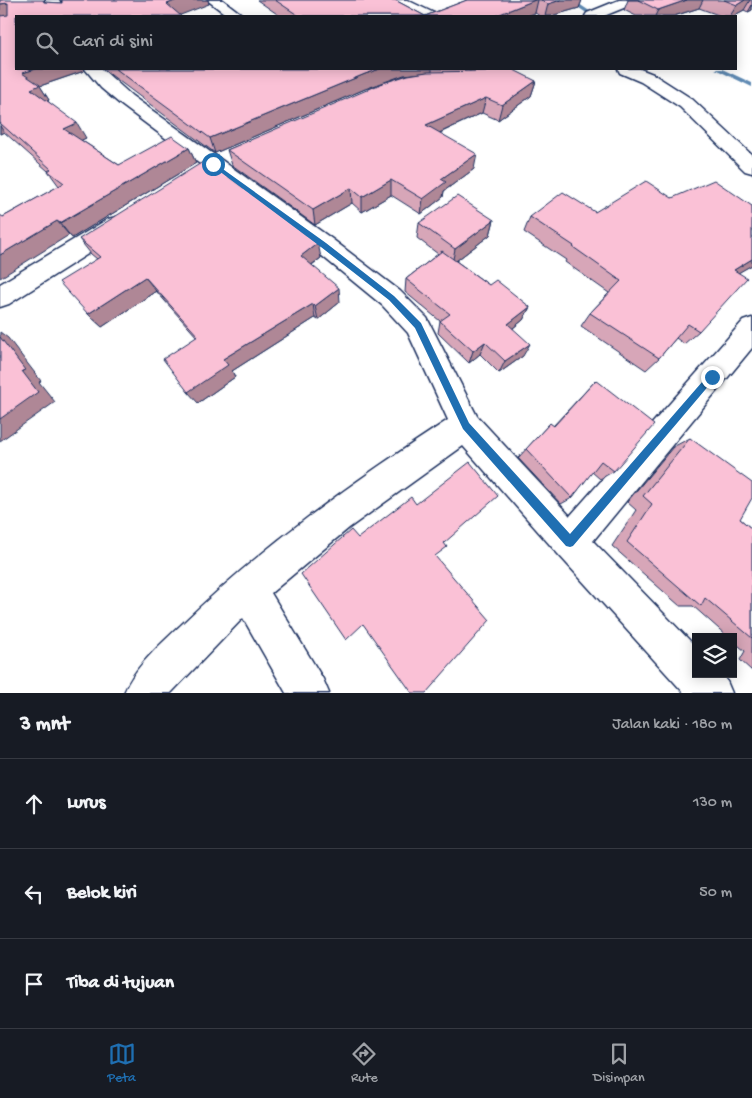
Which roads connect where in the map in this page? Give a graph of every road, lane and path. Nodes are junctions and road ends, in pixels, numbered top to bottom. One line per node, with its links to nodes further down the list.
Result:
1 (52, 0): 5 (street)
2 (214, 0): 6 (street)
3 (396, 0): 7 (street)
4 (631, 0): 8 (street)
5 (60, 15)
6 (236, 15)
7 (427, 15)
8 (594, 15)
9 (94, 70): 15 (street)
10 (628, 70): 11 (street)
11 (752, 166)
12 (132, 215): 13 (street)
13 (0, 297)
14 (752, 330): 16 (street)
15 (466, 426): 16 (street); 17 (street)
16 (570, 542): 20 (street)
17 (247, 589): 18 (street); 19 (street)
18 (144, 693)
19 (309, 693)
20 (712, 693)

